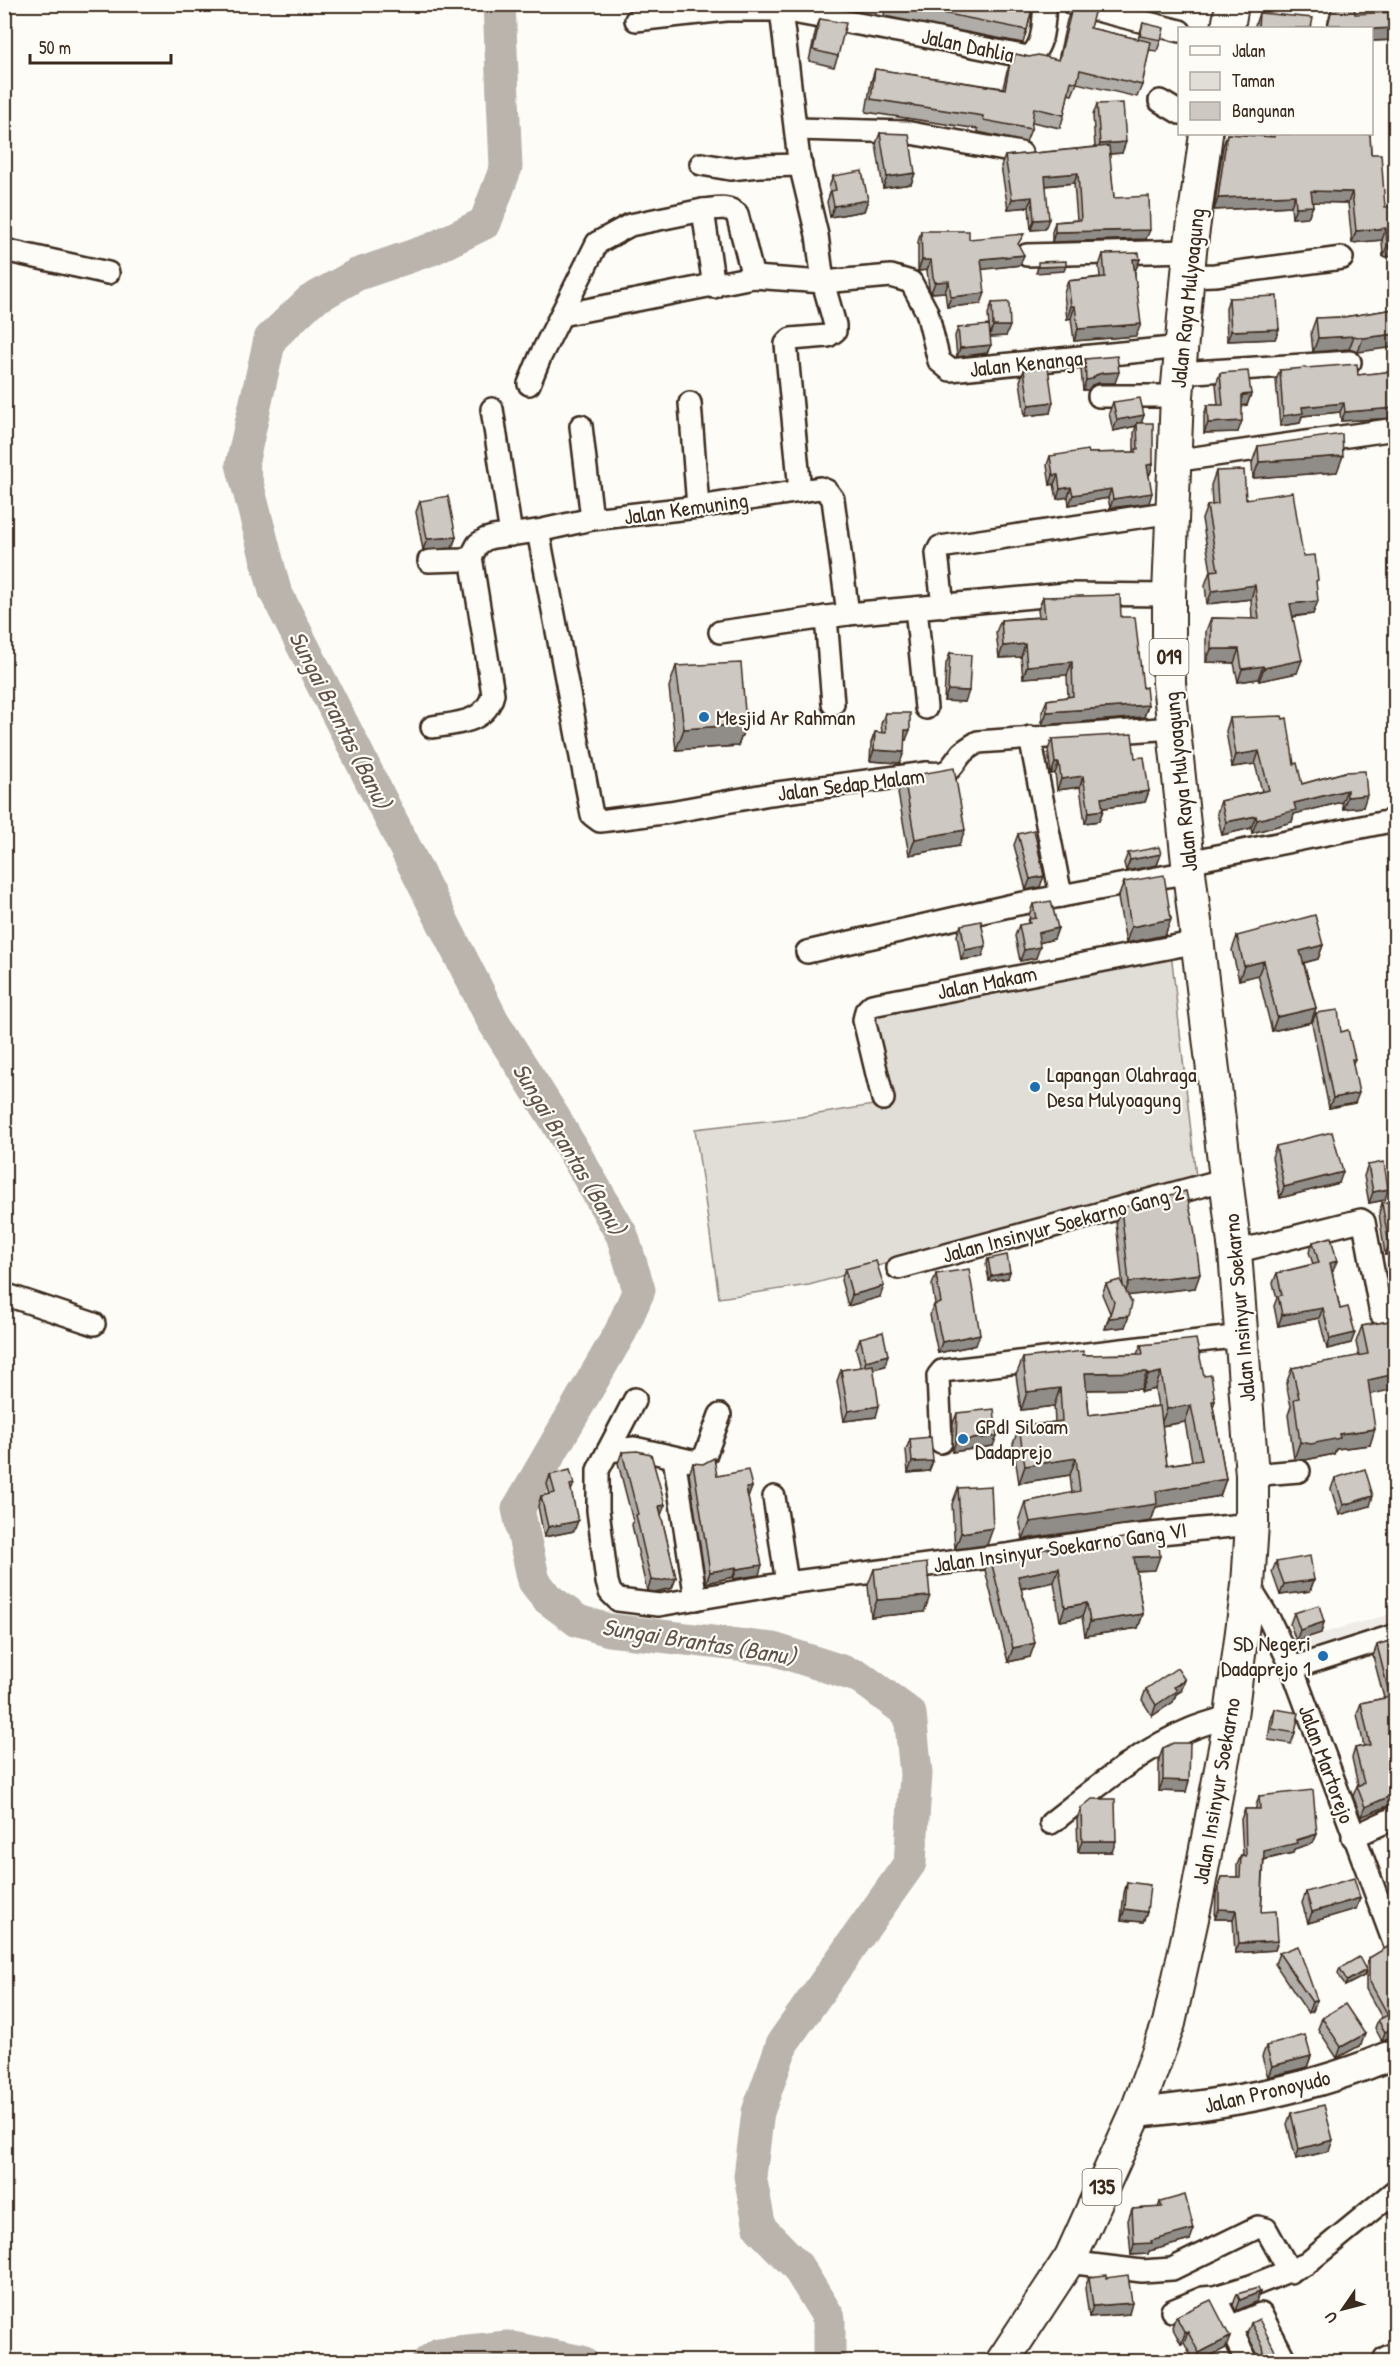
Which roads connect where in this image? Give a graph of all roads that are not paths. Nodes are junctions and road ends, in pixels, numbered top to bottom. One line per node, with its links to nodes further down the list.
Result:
1 (1045, 4): 4 (street, Jalan Dahlia)
2 (1073, 4): 7 (street)
3 (1232, 4): 6 (main road)
4 (781, 10): 5 (street, Jalan Dahlia); 10 (street)
5 (636, 20)
6 (1228, 27)
7 (1178, 31)
8 (1160, 101): 9 (street)
9 (1178, 112)
10 (797, 129): 12 (street); 14 (street)
11 (1206, 135): 19 (main road, Jalan Raya Mulyoagung / 019)
12 (1021, 153)
13 (701, 164): 14 (street)
14 (801, 165): 22 (street)
15 (703, 210): 21 (street); 23 (street); 24 (street)
16 (4, 250): 20 (street)
17 (1027, 255): 19 (street)
18 (1342, 258): 19 (street)
19 (1188, 263): 26 (main road, Jalan Raya Mulyoagung / 019)
20 (108, 273)
21 (753, 277): 22 (street, Jalan Kenanga); 23 (street, Jalan Kenanga)
22 (823, 282): 26 (street, Jalan Kenanga); 34 (street)
23 (714, 287): 24 (street, Jalan Kenanga)
24 (561, 315): 27 (street)
25 (1350, 362): 26 (street)
26 (1179, 372): 28 (street); 33 (main road, Jalan Raya Mulyoagung / 019)
27 (529, 384)
28 (1099, 396)
29 (690, 403): 35 (street)
30 (492, 409): 39 (street)
31 (581, 426): 37 (street)
32 (1395, 429): 33 (street)
33 (1173, 461): 36 (main road, Jalan Raya Mulyoagung / 019)
34 (800, 491): 35 (street, Jalan Kemuning); 45 (street, Jalan Kemuning)
35 (698, 507): 37 (street, Jalan Kemuning)
36 (1172, 512): 42 (main road, Jalan Raya Mulyoagung / 019); 43 (street)
37 (592, 519): 38 (street, Jalan Kemuning)
38 (538, 531): 39 (street, Jalan Kemuning); 52 (street, Jalan Sedap Malam)
39 (511, 535): 40 (street, Jalan Kemuning)
40 (471, 557): 41 (street); 50 (street)
41 (429, 561)
42 (1169, 595): 43 (street); 51 (main road, Jalan Raya Mulyoagung / 019)
43 (943, 606): 44 (street)
44 (916, 608): 45 (street); 49 (street)
45 (848, 614): 46 (street)
46 (826, 617): 47 (street); 48 (street)
47 (720, 632)
48 (833, 704)
49 (926, 708)
50 (432, 727)
51 (1173, 728): 52 (street, Jalan Sedap Malam); 54 (main road, Jalan Raya Mulyoagung / 019)
52 (1030, 737): 55 (street)
53 (1395, 820): 54 (street)
54 (1188, 867): 55 (street); 56 (main road, Jalan Raya Mulyoagung / 019)
55 (1061, 896): 57 (street)
56 (1198, 942): 58 (street, Jalan Makam); 59 (main road, Jalan Raya Mulyoagung / 019)
57 (807, 952)
58 (883, 1099)
59 (1227, 1179): 60 (main road, Jalan Insinyur Soekarno / 135); 61 (street, Jalan Insinyur Soekarno Gang 2)
60 (1235, 1252): 63 (street); 65 (main road, Jalan Insinyur Soekarno / 135)
61 (898, 1268)
62 (4, 1294): 64 (street)
63 (1382, 1314)
64 (94, 1324)
65 (1242, 1336): 68 (street); 72 (main road, Jalan Insinyur Soekarno / 135)
66 (635, 1399): 69 (street)
67 (720, 1415): 70 (street)
68 (941, 1442)
69 (608, 1451): 70 (street); 77 (street, Jalan Insinyur Soekarno Gang VI)
70 (674, 1458): 77 (street)
71 (1299, 1471): 72 (street)
72 (1252, 1475): 74 (main road, Jalan Insinyur Soekarno / 135)
73 (774, 1497): 75 (street)
74 (1252, 1524): 75 (street, Jalan Insinyur Soekarno Gang VI); 76 (main road, Jalan Insinyur Soekarno / 135)
75 (787, 1583): 77 (street, Jalan Insinyur Soekarno Gang VI)
76 (1248, 1585): 79 (street, Jalan Martorejo); 80 (main road, Jalan Insinyur Soekarno / 135)
77 (696, 1599)
78 (1395, 1635): 79 (street)
79 (1292, 1668): 83 (street, Jalan Martorejo)
80 (1231, 1716): 82 (street); 86 (main road, Jalan Insinyur Soekarno / 135)
81 (1395, 1817): 83 (street)
82 (1052, 1823)
83 (1353, 1837): 84 (street, Jalan Martorejo)
84 (1395, 1948)
85 (1395, 2053): 86 (main road, Jalan Pronoyudo)
86 (1136, 2113): 88 (main road, Jalan Insinyur Soekarno / 135)
87 (1395, 2190): 89 (street)
88 (1067, 2262): 89 (street); 93 (main road, Jalan Insinyur Soekarno / 135)
89 (1290, 2272): 90 (street)
90 (1215, 2297): 91 (street); 92 (street)
91 (1172, 2311)
92 (1230, 2327): 94 (street); 95 (street)
93 (1002, 2361)
94 (1247, 2361)
95 (1286, 2361)

